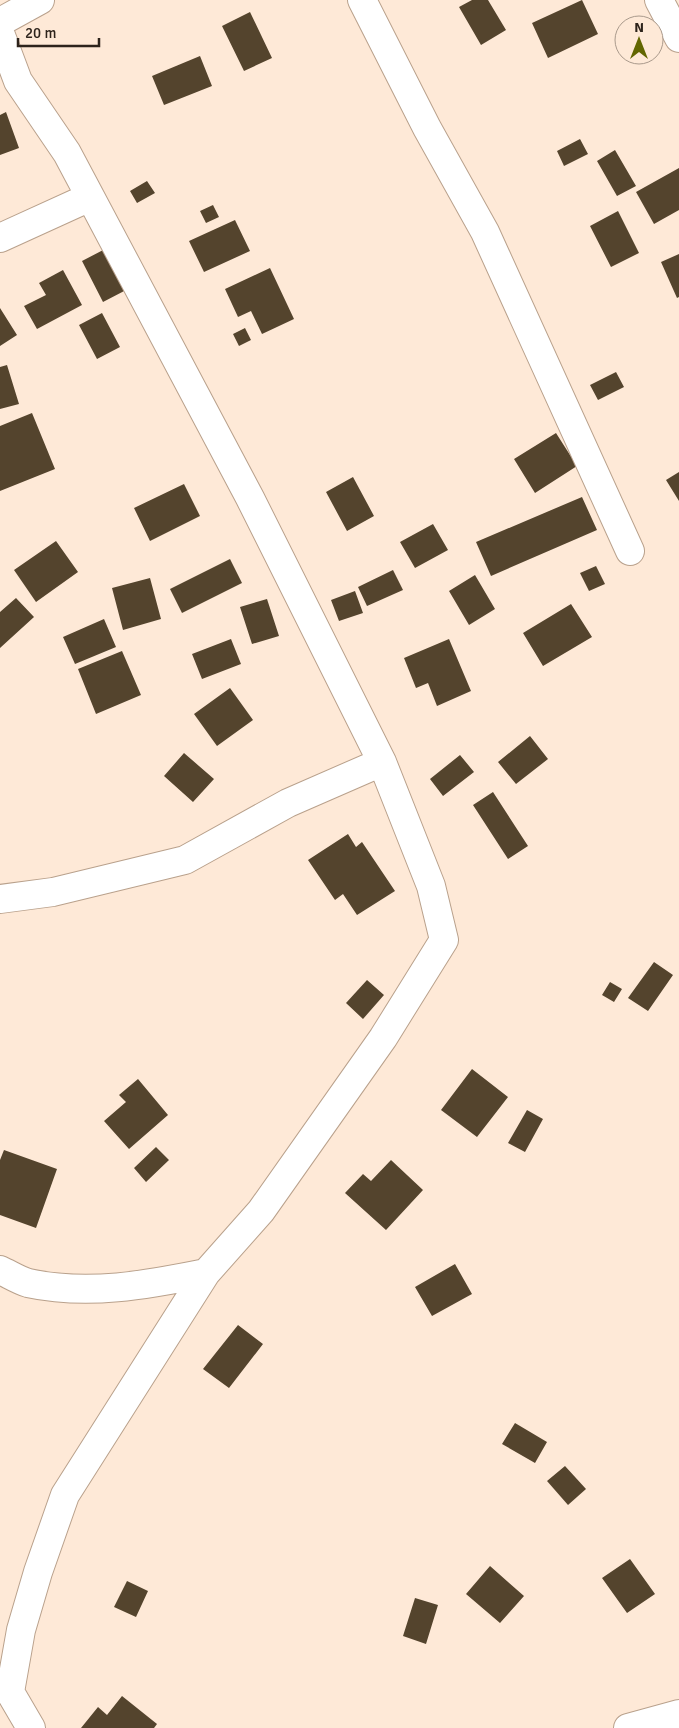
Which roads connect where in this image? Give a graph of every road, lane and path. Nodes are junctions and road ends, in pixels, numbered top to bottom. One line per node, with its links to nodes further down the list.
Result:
1 (40, 0): 4 (street)
2 (362, 0): 9 (street)
3 (659, 0): 6 (street)
4 (0, 22)
5 (0, 33): 7 (street)
6 (679, 38)
7 (90, 197): 8 (street); 10 (street)
8 (0, 238)
9 (630, 551)
10 (382, 762): 11 (street); 13 (street)
11 (0, 899)
12 (0, 1270): 13 (street)
13 (206, 1273): 14 (street)
14 (5, 1694): 16 (street)
15 (679, 1714): 17 (street)
16 (31, 1728)
17 (628, 1728)

